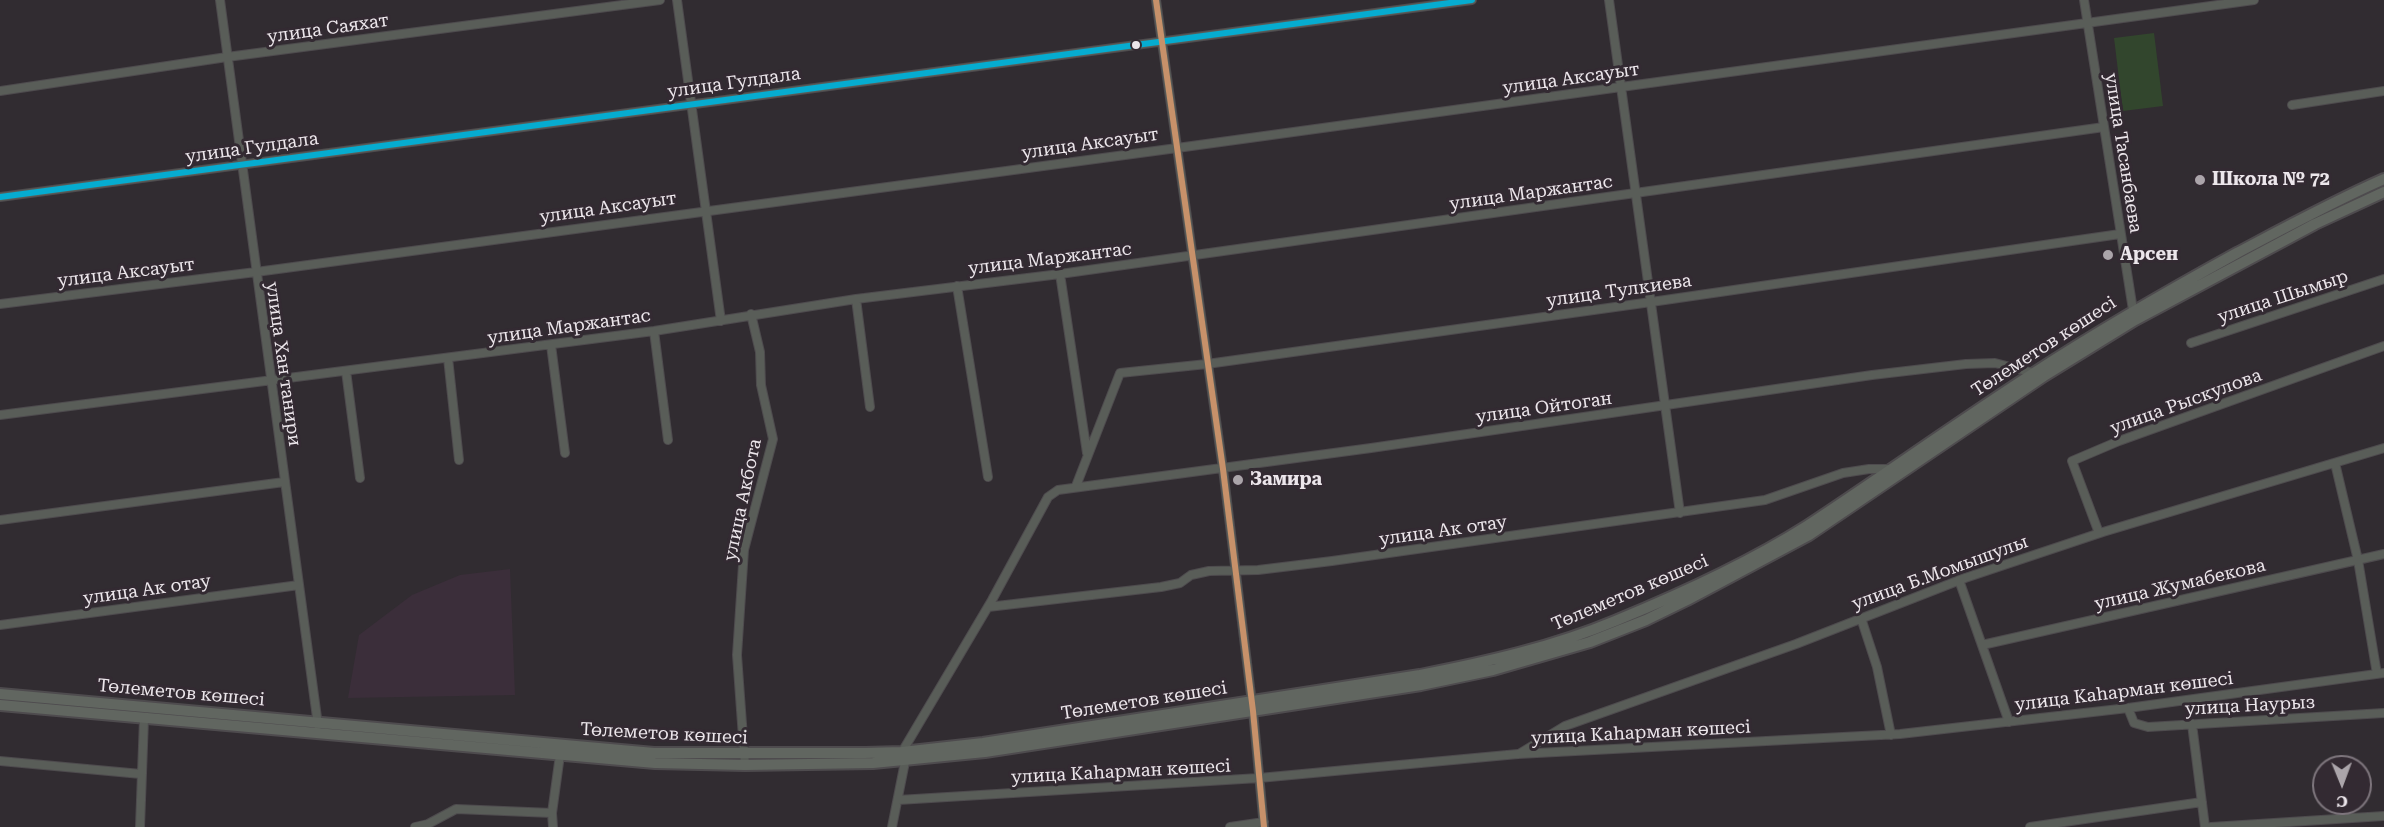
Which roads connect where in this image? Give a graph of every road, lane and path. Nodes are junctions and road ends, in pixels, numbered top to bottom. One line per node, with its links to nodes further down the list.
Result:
1 (220, 0): 11 (street, улица Хан танири)
2 (660, 0): 11 (street, улица Саяхат)
3 (677, 0): 15 (street)
4 (1156, 0): 10 (street)
5 (1472, 0): 10 (street, улица Гулдала)
6 (1609, 0): 12 (street)
7 (2084, 0): 9 (street, улица Тасанбаева)
8 (2254, 0): 9 (street, улица Аксауыт)
9 (2087, 23): 12 (street, улица Аксауыт); 17 (street, улица Тасанбаева)
10 (1161, 41): 15 (street, улица Гулдала); 18 (street)
11 (227, 57): 13 (street, улица Саяхат); 19 (street, улица Хан танири)
12 (1622, 88): 18 (street, улица Аксауыт); 22 (street)
13 (0, 91)
14 (2384, 91): 16 (street)
15 (691, 104): 19 (street, улица Гулдала); 24 (street)
16 (2292, 105)
17 (2104, 128): 22 (street, улица Маржантас); 25 (street, улица Тасанбаева)
18 (1177, 148): 24 (street, улица Аксауыт); 26 (street)
19 (241, 165): 23 (street, улица Гулдала); 27 (street, улица Хан танири)
20 (2384, 179): 34 (main road, Төлеметов көшесі)
21 (2384, 192): 56 (main road, Төлеметов көшесі)
22 (1637, 193): 26 (street, улица Маржантас); 32 (street)
23 (0, 197)
24 (705, 210): 27 (street, улица Аксауыт); 36 (street)
25 (2120, 234): 32 (street, улица Тулкиева); 34 (street, улица Тасанбаева)
26 (1193, 256): 28 (street, улица Маржантас); 42 (street)
27 (256, 272): 33 (street, улица Аксауыт); 45 (street, улица Хан танири)
28 (1060, 274): 30 (street, улица Маржантас); 52 (street)
29 (2384, 279): 38 (street, улица Шымыр)
30 (957, 286): 31 (street, улица Маржантас); 57 (street)
31 (856, 299): 35 (street, улица Маржантас); 47 (street)
32 (1651, 302): 42 (street, улица Тулкиева); 46 (street)
33 (0, 304)
34 (2133, 310): 44 (main road, Төлеметов көшесі)
35 (751, 314): 36 (street, улица Маржантас); 87 (street, улица Акбота)
36 (721, 321): 37 (street, улица Маржантас)
37 (654, 331): 39 (street, улица Маржантас); 49 (street)
38 (2191, 343)
39 (550, 345): 41 (street, улица Маржантас); 51 (street)
40 (2384, 346): 63 (street, улица Рыскулова)
41 (448, 358): 43 (street, улица Маржантас); 53 (street)
42 (1207, 364): 52 (street, улица Тулкиева); 55 (street)
43 (346, 371): 45 (street, улица Маржантас); 58 (street)
44 (2034, 373): 46 (street, улица Ойтоган); 56 (main road, Төлеметов көшесі)
45 (270, 380): 48 (street, улица Маржантас); 59 (street, улица Хан танири)
46 (1666, 405): 55 (street, улица Ойтоган); 61 (street)
47 (870, 407)
48 (0, 415)
49 (668, 440)
50 (2384, 448): 54 (street, улица Б.Момышулы)
51 (565, 453)
52 (1087, 455): 60 (street)
53 (459, 460)
54 (2335, 463): 63 (street, улица Б.Момышулы); 65 (street)
55 (1222, 469): 60 (street, улица Ойтоган); 66 (street)
56 (1893, 473): 61 (street, улица Ак отау); 76 (main road, Төлеметов көшесі)
57 (988, 477)
58 (360, 478)
59 (284, 482): 62 (street); 68 (street, улица Хан танири)
60 (1076, 486): 69 (street, улица Ойтоган)
61 (1680, 513): 66 (street, улица Ак отау)
62 (0, 520)
63 (2099, 534): 67 (street, улица Б.Момышулы)
64 (2384, 554): 65 (street, улица Жумабекова)
65 (2358, 560): 72 (street, улица Жумабекова); 73 (street)
66 (1236, 572): 69 (street, улица Ак отау); 76 (street)
67 (1959, 580): 70 (street, улица Б.Момышулы); 72 (street)
68 (299, 585): 71 (street, улица Ак отау); 82 (street, улица Хан танири)
69 (988, 608): 86 (street)
70 (1861, 618): 83 (street); 84 (street, улица Б.Момышулы)
71 (0, 625)
72 (1982, 645): 80 (street)
73 (2380, 673): 77 (street, улица Каһарман көшесі)
74 (0, 694): 82 (main road, Төлеметов көшесі)
75 (0, 705): 79 (main road, Төлеметов көшесі)
76 (1252, 706): 86 (main road, Төлеметов көшесі); 90 (street)
77 (2128, 708): 80 (street, улица Каһарман көшесі); 81 (street, улица Наурыз)
78 (2384, 713): 81 (street, улица Наурыз)
79 (144, 719): 82 (main road, Төлеметов көшесі); 89 (street)
80 (2009, 722): 83 (street, улица Каһарман көшесі)
81 (2192, 724): 92 (street)
82 (318, 727): 85 (main road, Төлеметов көшесі); 87 (main road, Төлеметов көшесі)
83 (1891, 735): 84 (street, улица Каһарман көшесі)
84 (1518, 754): 90 (street, улица Каһарман көшесі)
85 (560, 755): 87 (main road, Төлеметов көшесі); 93 (street)
86 (904, 757): 87 (main road, Төлеметов көшесі); 91 (street)
87 (744, 760)
88 (0, 761): 89 (street)
89 (141, 774): 96 (street)
90 (1259, 778): 91 (street, улица Каһарман көшесі); 95 (street)
91 (898, 800): 99 (street)
92 (2202, 802): 101 (street); 102 (street)
93 (552, 813): 97 (street); 98 (street)
94 (2384, 816): 103 (street)
95 (1264, 824): 100 (street)
96 (140, 827)
97 (415, 827)
98 (553, 827)
99 (892, 827)
100 (1230, 827)
101 (2030, 827)
102 (2205, 827)
103 (2211, 827)

